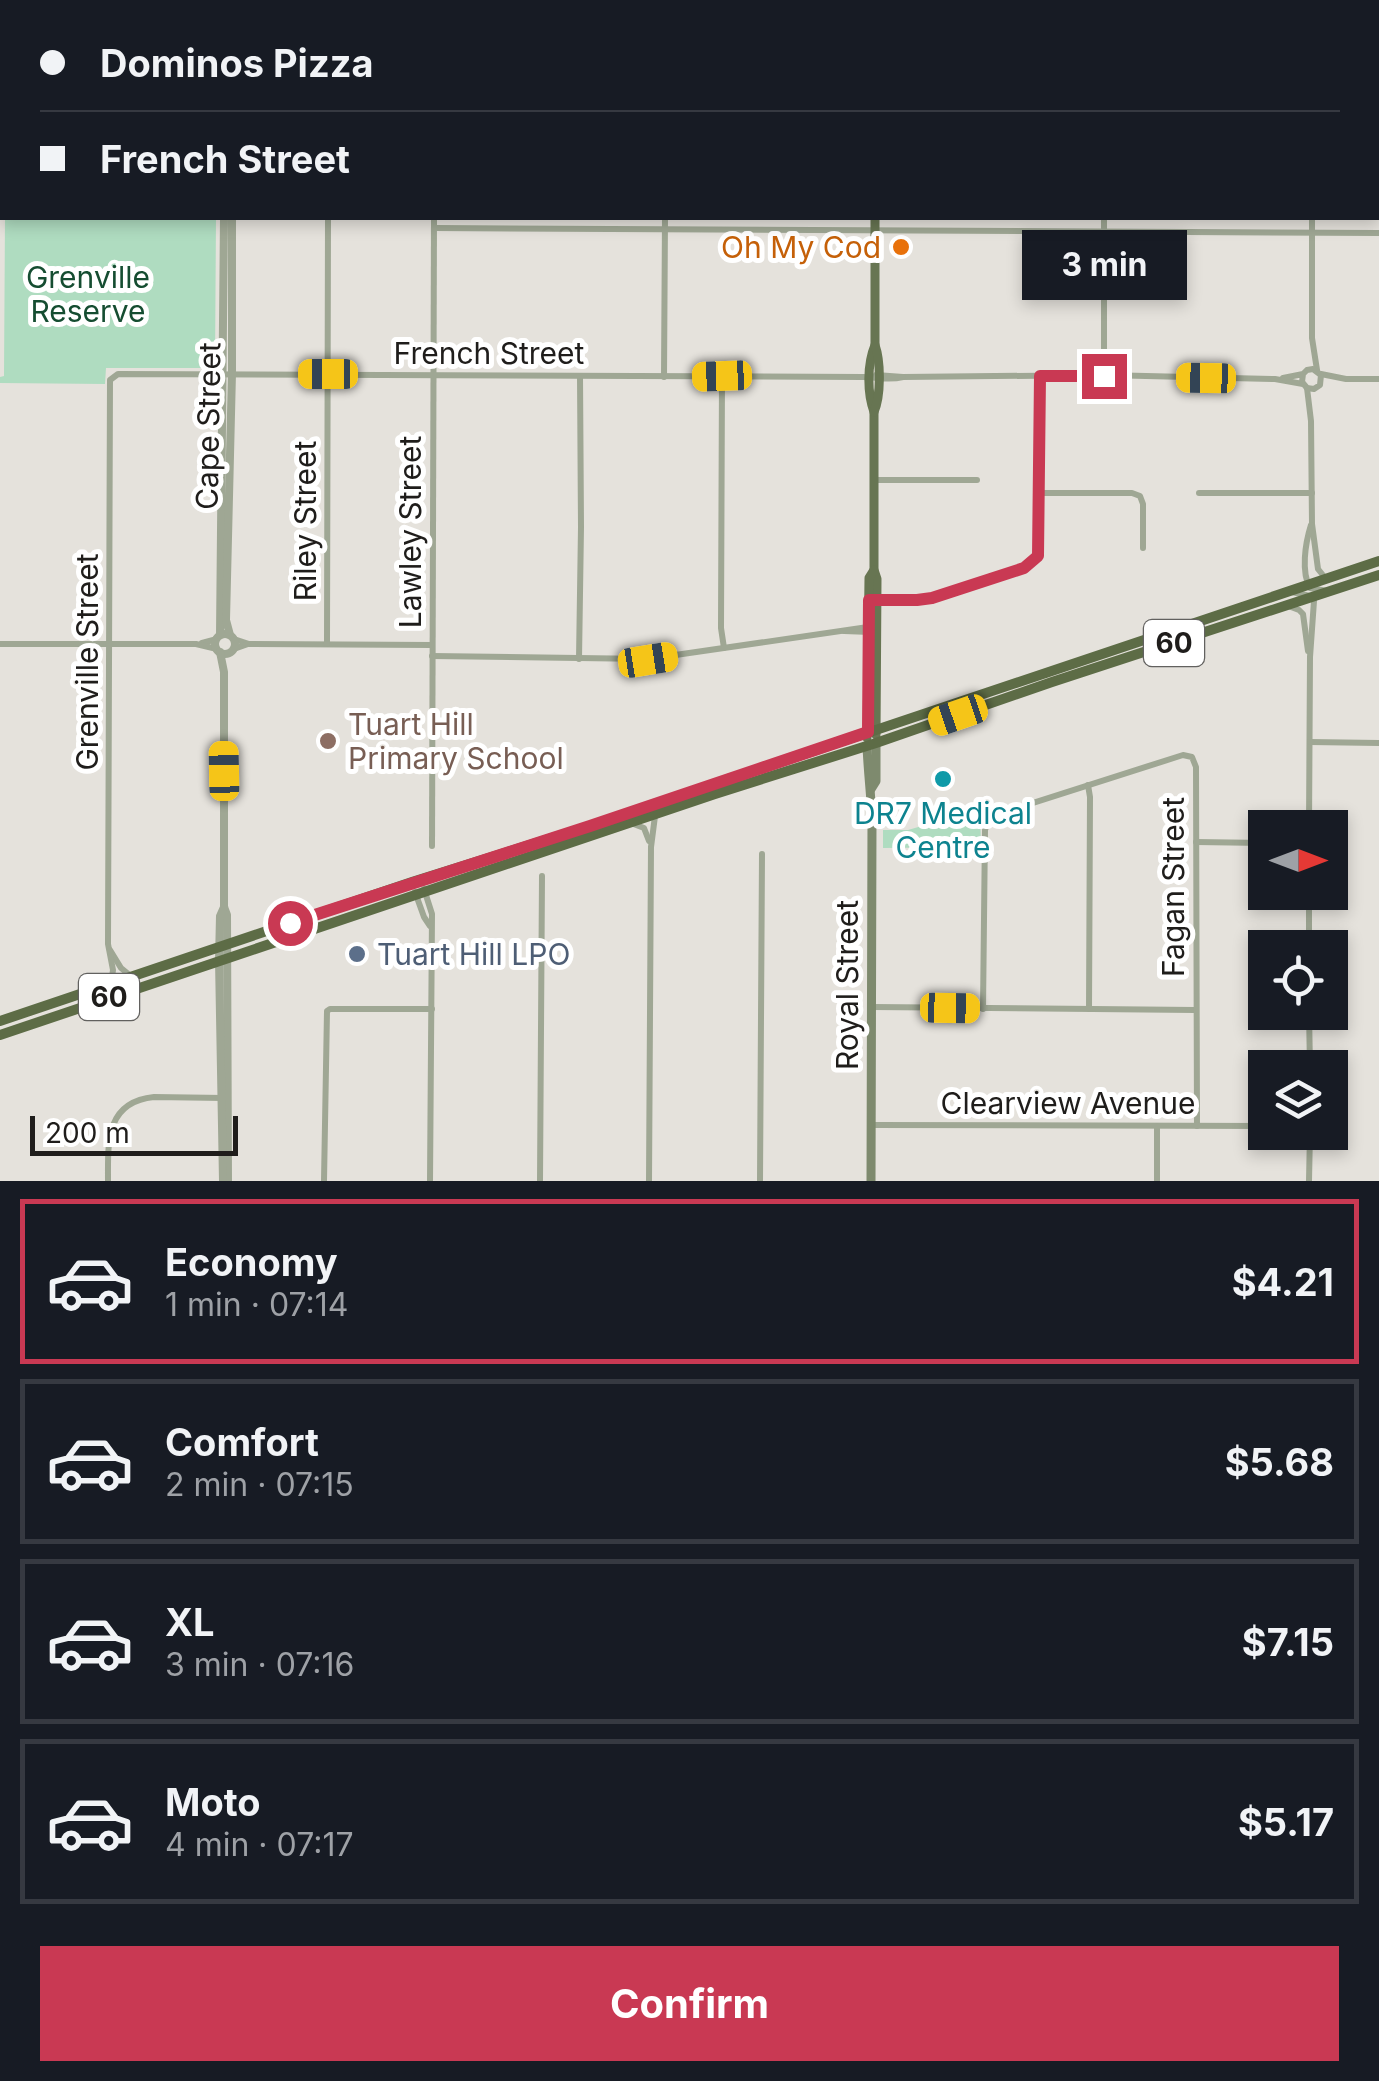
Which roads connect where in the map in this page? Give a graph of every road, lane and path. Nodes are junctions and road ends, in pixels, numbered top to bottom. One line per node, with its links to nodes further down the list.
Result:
1 (224, 220): 18 (street, Cape Street)
2 (232, 220): 18 (street, Cape Street)
3 (328, 220): 19 (street, Riley Street)
4 (434, 220): 9 (street, Lawley Street)
5 (664, 220): 10 (street)
6 (875, 220): 11 (main road, Royal Street)
7 (1104, 220): 12 (street)
8 (1312, 220): 13 (street)
9 (434, 228): 10 (street); 20 (street, Lawley Street)
10 (664, 229): 11 (street); 25 (street)
11 (876, 230): 12 (street); 26 (main road, Royal Street)
12 (1104, 232): 13 (street); 24 (street)
13 (1312, 232): 14 (street); 15 (street)
14 (1379, 233)
15 (1312, 338): 16 (street); 17 (street)
16 (1305, 372): 17 (street, French Street); 30 (street, French Street); 31 (street)
17 (1318, 372): 27 (street, French Street); 31 (street)
18 (228, 374): 19 (street, French Street); 29 (street, French Street); 47 (street, Cape Street)
19 (328, 374): 20 (street, French Street); 48 (street, Riley Street)
20 (434, 376): 21 (street, French Street); 50 (street, Lawley Street)
21 (580, 376): 25 (street, French Street); 54 (street)
22 (722, 376): 25 (street, French Street); 26 (street, French Street); 51 (street)
23 (1040, 376): 24 (street, French Street); 26 (street, French Street); 34 (street)
24 (1104, 376): 30 (street, French Street)
25 (664, 377)
26 (875, 377): 32 (main road, Royal Street)
27 (1346, 378): 28 (street, French Street); 31 (street, French Street)
28 (1379, 379)
29 (110, 380): 49 (street, Grenville Street)
30 (1274, 380): 31 (street, French Street)
31 (1312, 386): 36 (street)
32 (874, 480): 33 (street); 43 (main road, Royal Street)
33 (977, 480)
34 (1039, 493): 38 (street); 43 (street)
35 (1199, 493): 36 (street)
36 (1312, 493): 37 (street)
37 (1312, 524): 41 (street); 42 (street)
38 (1143, 548)
39 (1379, 562): 41 (highway, 60)
40 (1379, 575): 41 (highway, 60)
41 (1329, 586): 42 (highway, 60)
42 (1310, 592): 44 (highway, 60); 53 (street); 55 (highway, 60)
43 (873, 600): 45 (main road, Royal Street)
44 (1284, 607): 53 (street); 58 (highway, 60)
45 (872, 630): 51 (street); 55 (main road, Royal Street)
46 (0, 644): 49 (street)
47 (225, 644): 48 (street); 49 (street); 72 (street, Cape Street)
48 (327, 644): 50 (street)
49 (110, 645): 78 (street, Grenville Street)
50 (432, 645): 52 (street, Lawley Street)
51 (724, 648): 54 (street)
52 (432, 656): 54 (street); 65 (street, Lawley Street)
53 (1310, 657): 56 (street)
54 (579, 659)
55 (872, 730): 58 (main road, Royal Street); 69 (highway, 60)
56 (1310, 742): 57 (street); 60 (street)
57 (1379, 742)
58 (872, 744): 61 (highway, 60); 85 (main road, Royal Street)
59 (1088, 785): 63 (street, Fagan Street); 87 (street); 88 (street)
60 (1310, 810)
61 (655, 815): 62 (highway, 60); 66 (street)
62 (630, 823): 66 (street); 70 (highway, 60)
63 (1196, 842): 64 (street); 90 (street, Fagan Street)
64 (1248, 842)
65 (432, 846)
66 (651, 847): 104 (street)
67 (762, 854): 105 (street)
68 (542, 876): 103 (street)
69 (417, 881): 70 (street); 73 (highway, 60)
70 (421, 894): 71 (highway, 60); 86 (street)
71 (400, 902): 73 (highway); 76 (highway, 60)
72 (224, 907): 74 (street, Cape Street); 79 (street, Cape Street)
73 (332, 909): 75 (highway, 60)
74 (227, 918): 77 (street); 79 (street, Cape Street)
75 (292, 923): 76 (highway); 77 (highway, 60)
76 (330, 924): 80 (highway, 60)
77 (245, 938): 79 (highway, 60)
78 (108, 944): 82 (street); 83 (street, Grenville Street)
79 (223, 946): 80 (street, Cape Street); 82 (highway, 60)
80 (223, 959): 81 (highway, 60); 84 (street, Cape Street); 93 (street, Cape Street)
81 (197, 968): 84 (street); 92 (highway, 60)
82 (132, 977): 83 (highway, 60)
83 (111, 984): 91 (highway, 60)
84 (219, 985): 93 (street, Cape Street)
85 (872, 1007): 87 (street); 94 (main road, Royal Street)
86 (432, 1009): 101 (street); 102 (street)
87 (983, 1009): 88 (street)
88 (1089, 1009): 90 (street)
89 (0, 1010): 91 (street)
90 (1195, 1010): 96 (street, Fagan Street)
91 (6, 1019)
92 (1, 1036)
93 (225, 1098): 99 (street); 100 (street, Cape Street)
94 (872, 1125): 95 (street, Clearview Avenue); 106 (main road, Royal Street)
95 (1157, 1126): 96 (street, Clearview Avenue); 107 (street)
96 (1197, 1126): 97 (street, Clearview Avenue)
97 (1248, 1126)
98 (1310, 1150): 108 (street)
99 (108, 1181)
100 (226, 1181)
101 (324, 1181)
102 (430, 1181)
103 (540, 1181)
104 (649, 1181)
105 (760, 1181)
106 (871, 1181)
107 (1157, 1181)
108 (1310, 1181)

